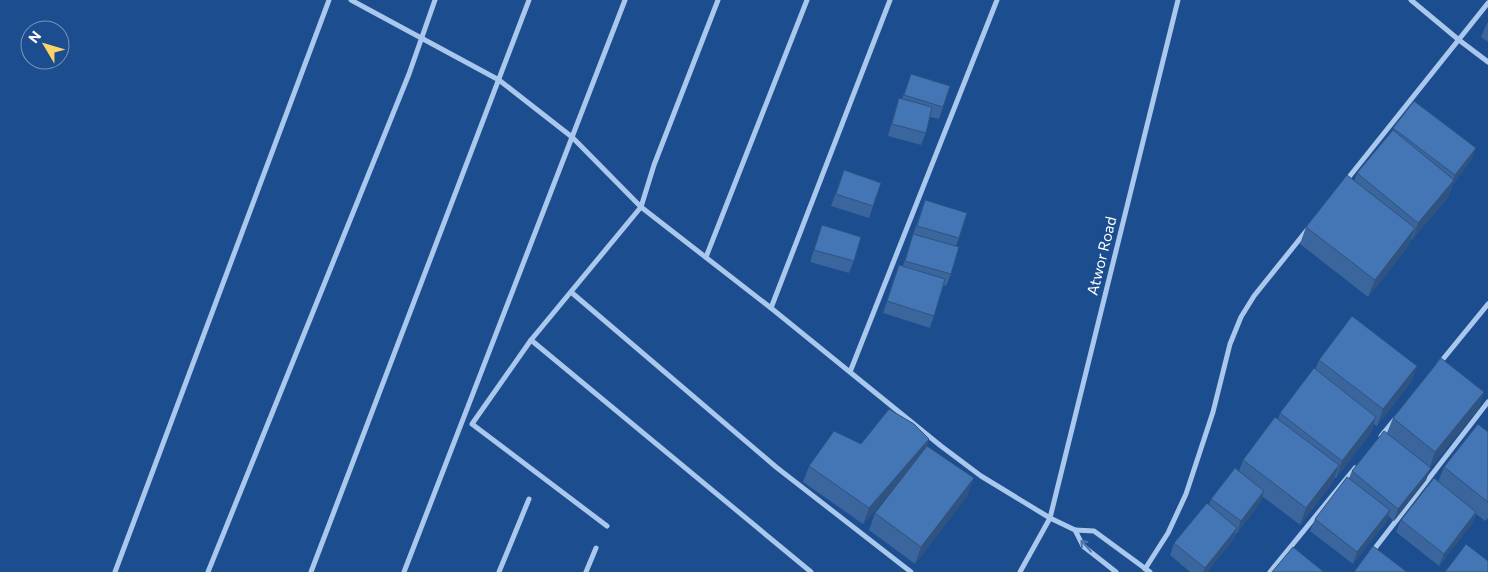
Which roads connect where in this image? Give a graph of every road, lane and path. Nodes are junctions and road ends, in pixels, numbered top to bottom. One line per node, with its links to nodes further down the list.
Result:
1 (329, 0): 39 (street)
2 (351, 0): 13 (street)
3 (435, 0): 13 (street)
4 (529, 0): 16 (street)
5 (625, 0): 17 (street)
6 (718, 0): 19 (street)
7 (807, 0): 21 (street)
8 (890, 0): 24 (street)
9 (997, 0): 27 (street)
10 (1178, 0): 33 (street, Atwor Road)
11 (1410, 0): 14 (street)
12 (1488, 3): 14 (street)
13 (421, 38): 16 (street); 40 (street)
14 (1459, 40): 15 (street); 18 (street)
15 (1488, 62)
16 (499, 80): 17 (street); 41 (street)
17 (572, 137): 19 (street); 42 (street)
18 (1341, 188)
19 (641, 207): 21 (street); 22 (street)
20 (1310, 226): 38 (street)
21 (706, 257): 24 (street)
22 (571, 292): 25 (street); 46 (street)
23 (1488, 304): 26 (street)
24 (771, 308): 27 (street)
25 (531, 340): 34 (street); 45 (street)
26 (1438, 366)
27 (850, 372): 33 (street)
28 (1488, 402): 37 (street)
29 (1401, 411): 30 (street)
30 (1376, 442)
31 (1357, 465): 49 (street)
32 (529, 500): 43 (street)
33 (1050, 518): 35 (street); 47 (street, Atwor Road)
34 (607, 526)
35 (1075, 530): 38 (street); 48 (street, one-way to 35)
36 (596, 548): 44 (street)
37 (1368, 556)
38 (1148, 570)
39 (115, 572)
40 (208, 572)
41 (312, 572)
42 (404, 572)
43 (499, 572)
44 (586, 572)
45 (811, 572)
46 (911, 572)
47 (1020, 572)
48 (1116, 572)
49 (1270, 572)

